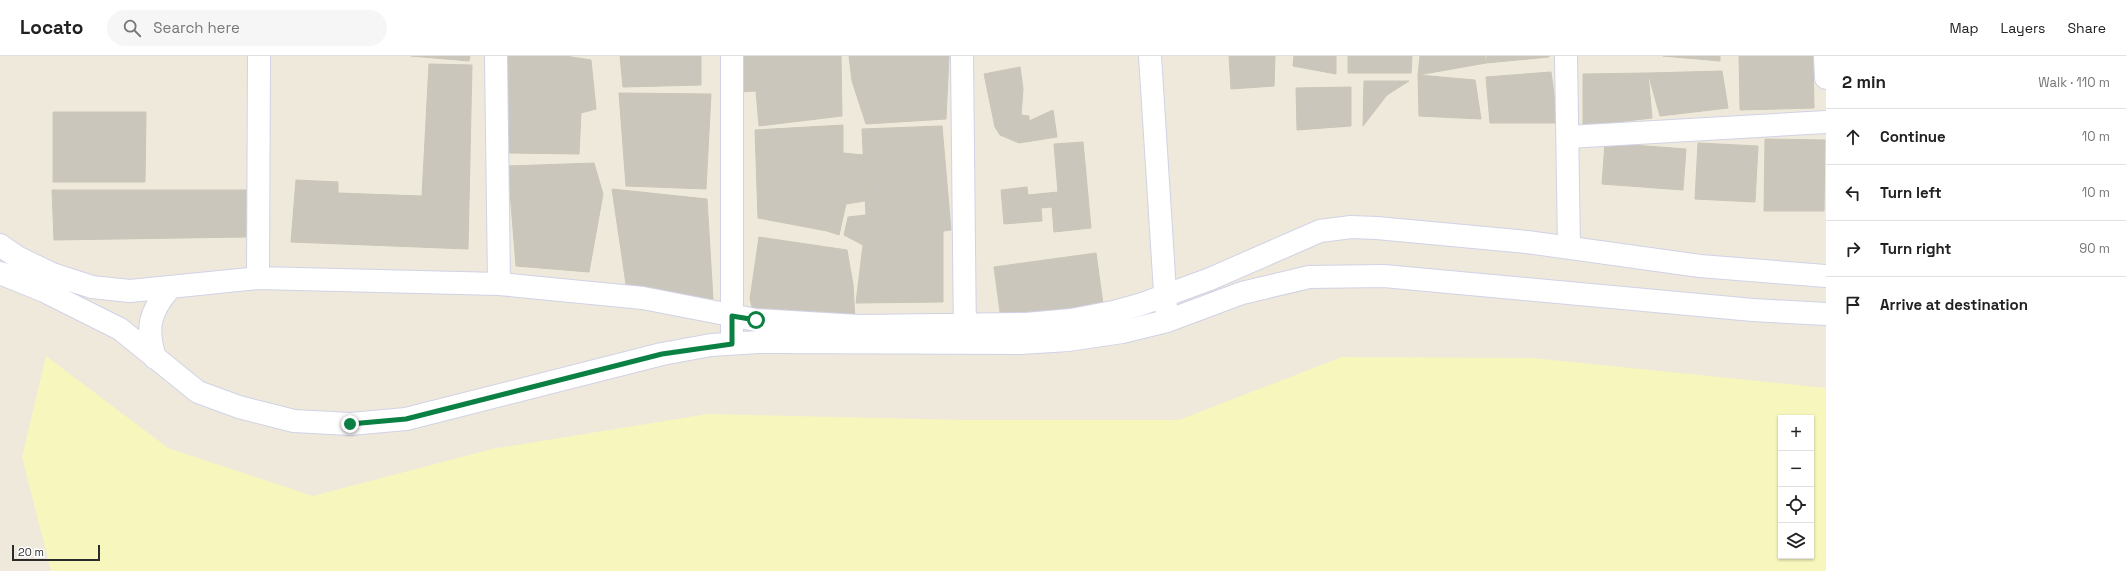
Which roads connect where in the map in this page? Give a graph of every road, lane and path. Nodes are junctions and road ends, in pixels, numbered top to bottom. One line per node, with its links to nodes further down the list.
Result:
1 (260, 56): 15 (street)
2 (496, 56): 16 (street)
3 (732, 56): 20 (street)
4 (962, 56): 22 (street)
5 (1150, 56): 18 (street)
6 (1566, 56): 10 (street)
7 (1825, 56): 8 (street)
8 (1826, 78)
9 (1826, 122): 10 (street)
10 (1568, 137): 12 (street)
11 (0, 245): 17 (street)
12 (1570, 248): 14 (street); 18 (street)
13 (0, 273): 24 (street)
14 (1826, 276)
15 (258, 278): 16 (street); 17 (street)
16 (499, 284): 20 (street)
17 (169, 289): 24 (street)
18 (1166, 294): 21 (street); 22 (street)
19 (1826, 314): 21 (street)
20 (732, 316): 22 (street); 23 (street)
21 (1167, 321): 22 (street)
22 (965, 334): 23 (street)
23 (732, 344): 24 (street)
24 (155, 358)

